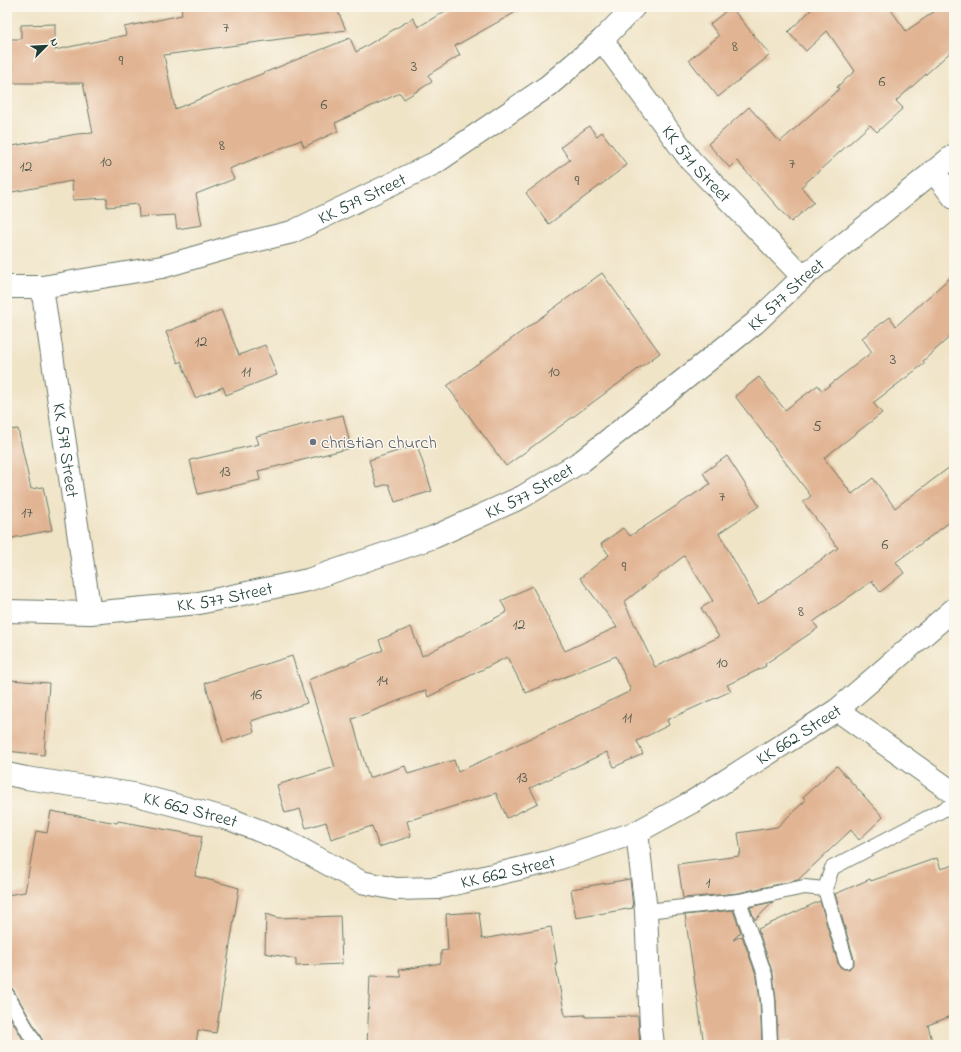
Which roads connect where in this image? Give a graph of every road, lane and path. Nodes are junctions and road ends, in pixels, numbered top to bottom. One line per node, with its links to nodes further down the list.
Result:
1 (634, 7): 2 (street, KK 579 Street)
2 (602, 40): 6 (street, KK 571 Street); 8 (street, KK 579 Street)
3 (954, 155): 4 (street, KK 577 Street)
4 (933, 171): 5 (street); 6 (street, KK 577 Street)
5 (954, 198)
6 (803, 277): 11 (street, KK 577 Street)
7 (7, 287): 8 (street, KK 579 Street)
8 (42, 287): 11 (street, KK 579 Street)
9 (954, 609): 12 (street, KK 662 Street)
10 (7, 611): 11 (street, KK 577 Street)
11 (90, 613)
12 (837, 710): 14 (street); 16 (street, KK 662 Street)
13 (13, 780): 16 (street, KK 662 Street)
14 (954, 792)
15 (954, 804): 17 (lane)
16 (637, 832): 19 (street)
17 (824, 889): 18 (lane); 20 (lane)
18 (739, 901): 19 (lane); 22 (lane)
19 (646, 911): 24 (street)
20 (846, 961)
21 (7, 995): 23 (lane)
22 (770, 1042)
23 (36, 1045)
24 (653, 1045)

